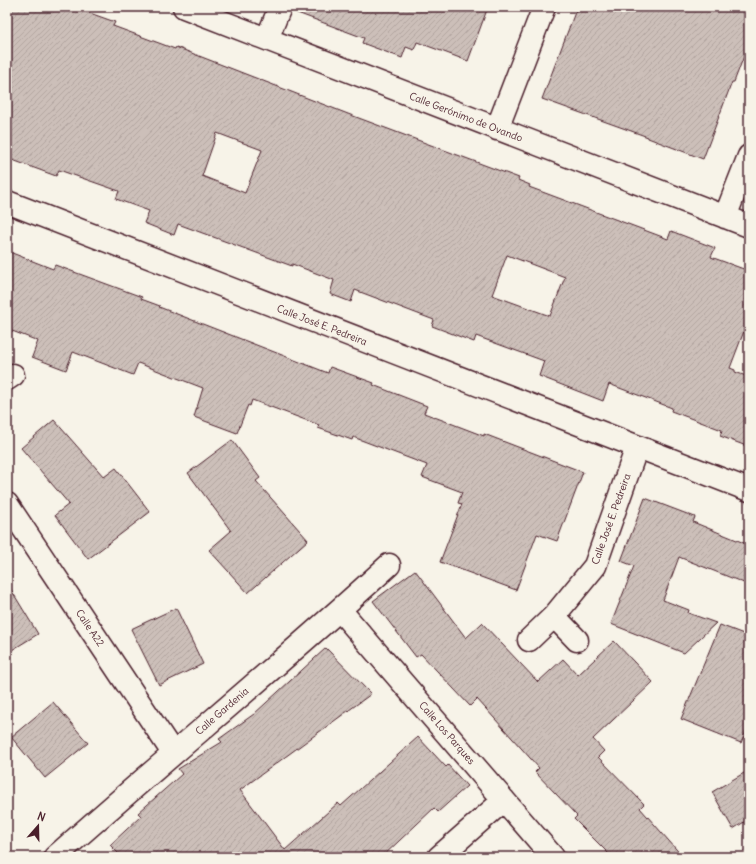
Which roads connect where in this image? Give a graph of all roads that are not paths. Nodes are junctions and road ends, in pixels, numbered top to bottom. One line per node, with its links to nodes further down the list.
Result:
1 (184, 7): 4 (street, Calle Gerónimo de Ovando)
2 (280, 7): 4 (street)
3 (544, 7): 5 (street)
4 (267, 39): 5 (street, Calle Gerónimo de Ovando)
5 (497, 129): 8 (street, Calle Gerónimo de Ovando)
6 (749, 156): 8 (street)
7 (7, 202): 10 (street, Calle José E. Pedreira)
8 (725, 216): 9 (street, Calle Gerónimo de Ovando)
9 (749, 226)
10 (637, 447): 11 (street, Calle José E. Pedreira); 15 (street, Calle José E. Pedreira)
11 (749, 490)
12 (7, 504): 18 (street, Calle A22)
13 (390, 565): 14 (street, Calle Gardenia)
14 (340, 610): 18 (street, Calle Gardenia); 19 (street, Calle Los Parques)
15 (554, 616): 16 (street, Calle José E. Pedreira); 17 (street)
16 (529, 640)
17 (577, 640)
18 (173, 753): 20 (street, Calle Gardenia)
19 (504, 800): 21 (street); 22 (street, Calle Los Parques)
20 (55, 857)
21 (439, 857)
22 (553, 857)

